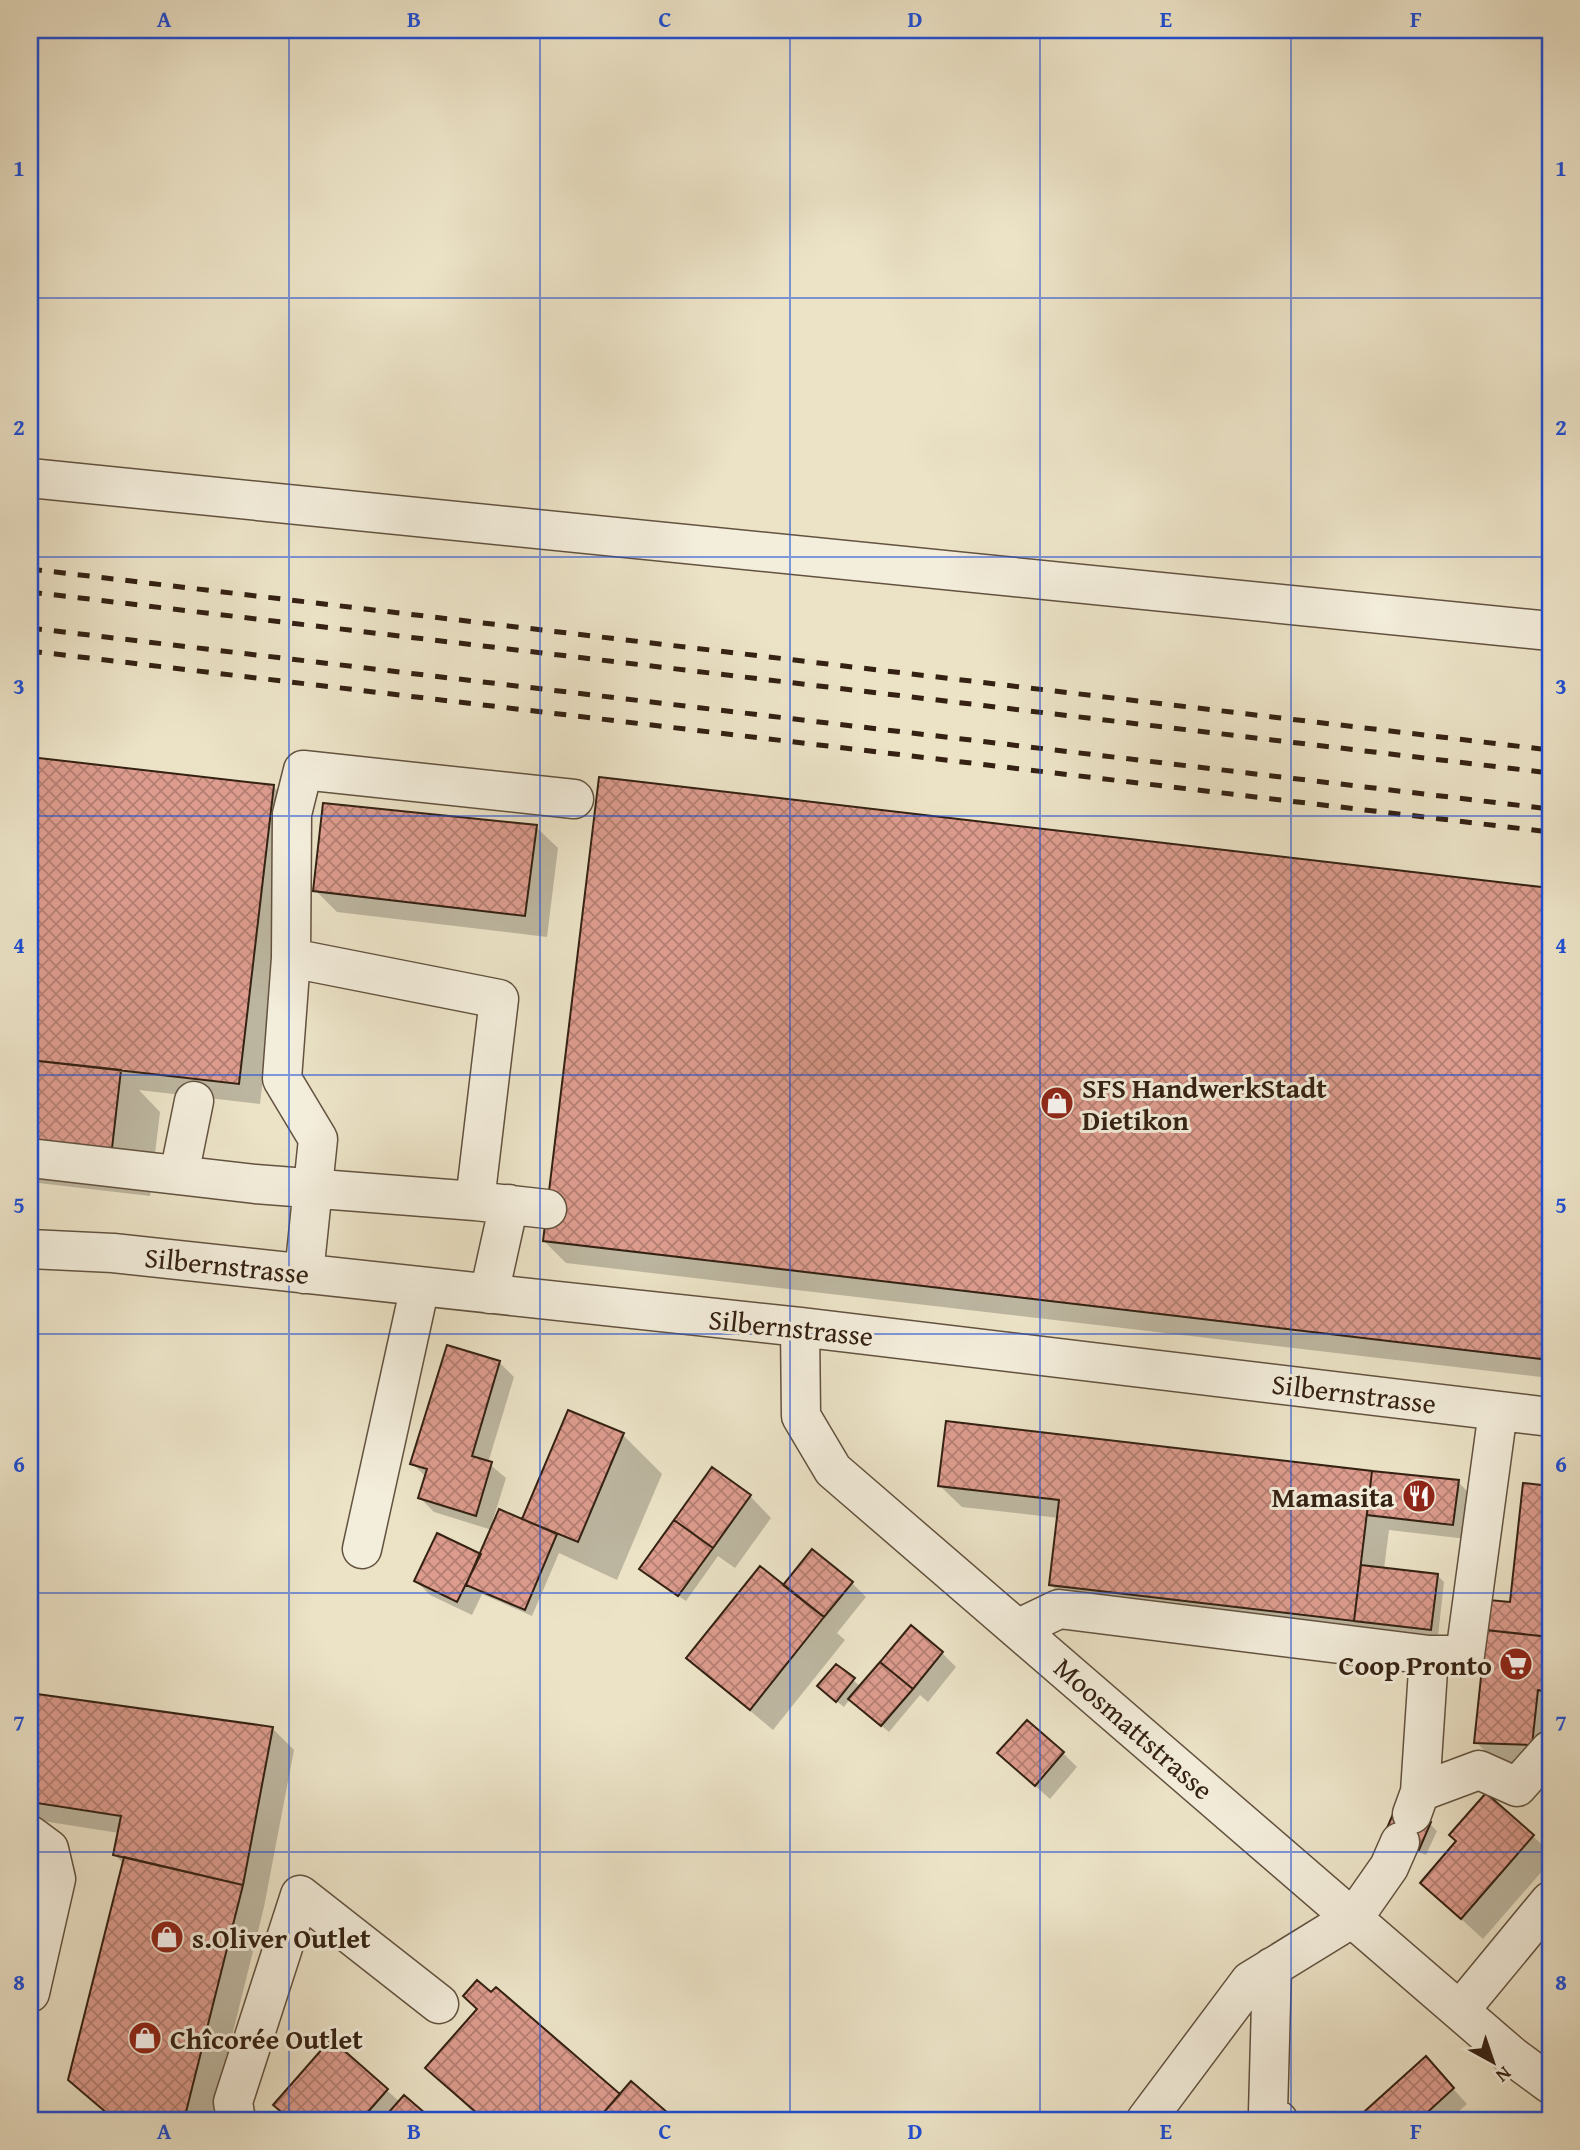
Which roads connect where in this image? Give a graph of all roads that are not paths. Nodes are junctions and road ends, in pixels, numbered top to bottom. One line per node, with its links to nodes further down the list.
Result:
1 (30, 478): 2 (street)
2 (1550, 631)
3 (574, 799): 4 (street)
4 (291, 958): 8 (street); 9 (street)
5 (194, 1101): 7 (street)
6 (30, 1158): 7 (street)
7 (179, 1175): 8 (street)
8 (313, 1189): 9 (street); 12 (street)
9 (492, 1203): 10 (street); 14 (street)
10 (547, 1209)
11 (30, 1249): 12 (street, Silbernstrasse)
12 (304, 1274): 13 (street, Silbernstrasse)
13 (420, 1286): 14 (street, Silbernstrasse); 18 (street)
14 (489, 1294): 15 (street, Silbernstrasse)
15 (800, 1327): 16 (street, Silbernstrasse); 19 (street, Moosmattstrasse)
16 (1498, 1410): 17 (street, Silbernstrasse); 20 (street)
17 (1550, 1417)
18 (362, 1549)
19 (1017, 1629): 20 (street); 25 (street, Moosmattstrasse)
20 (1429, 1655): 22 (street)
21 (1550, 1750): 22 (street)
22 (1410, 1816): 25 (street)
23 (30, 1835): 27 (street)
24 (1550, 1902): 29 (street)
25 (1354, 1917): 26 (street); 29 (street, Moosmattstrasse)
26 (1272, 1967): 32 (street); 33 (street)
27 (30, 1993)
28 (439, 2004): 31 (street)
29 (1460, 2010): 30 (street, Moosmattstrasse)
30 (1550, 2084)
31 (236, 2120)
32 (1146, 2120)
33 (1278, 2120)

